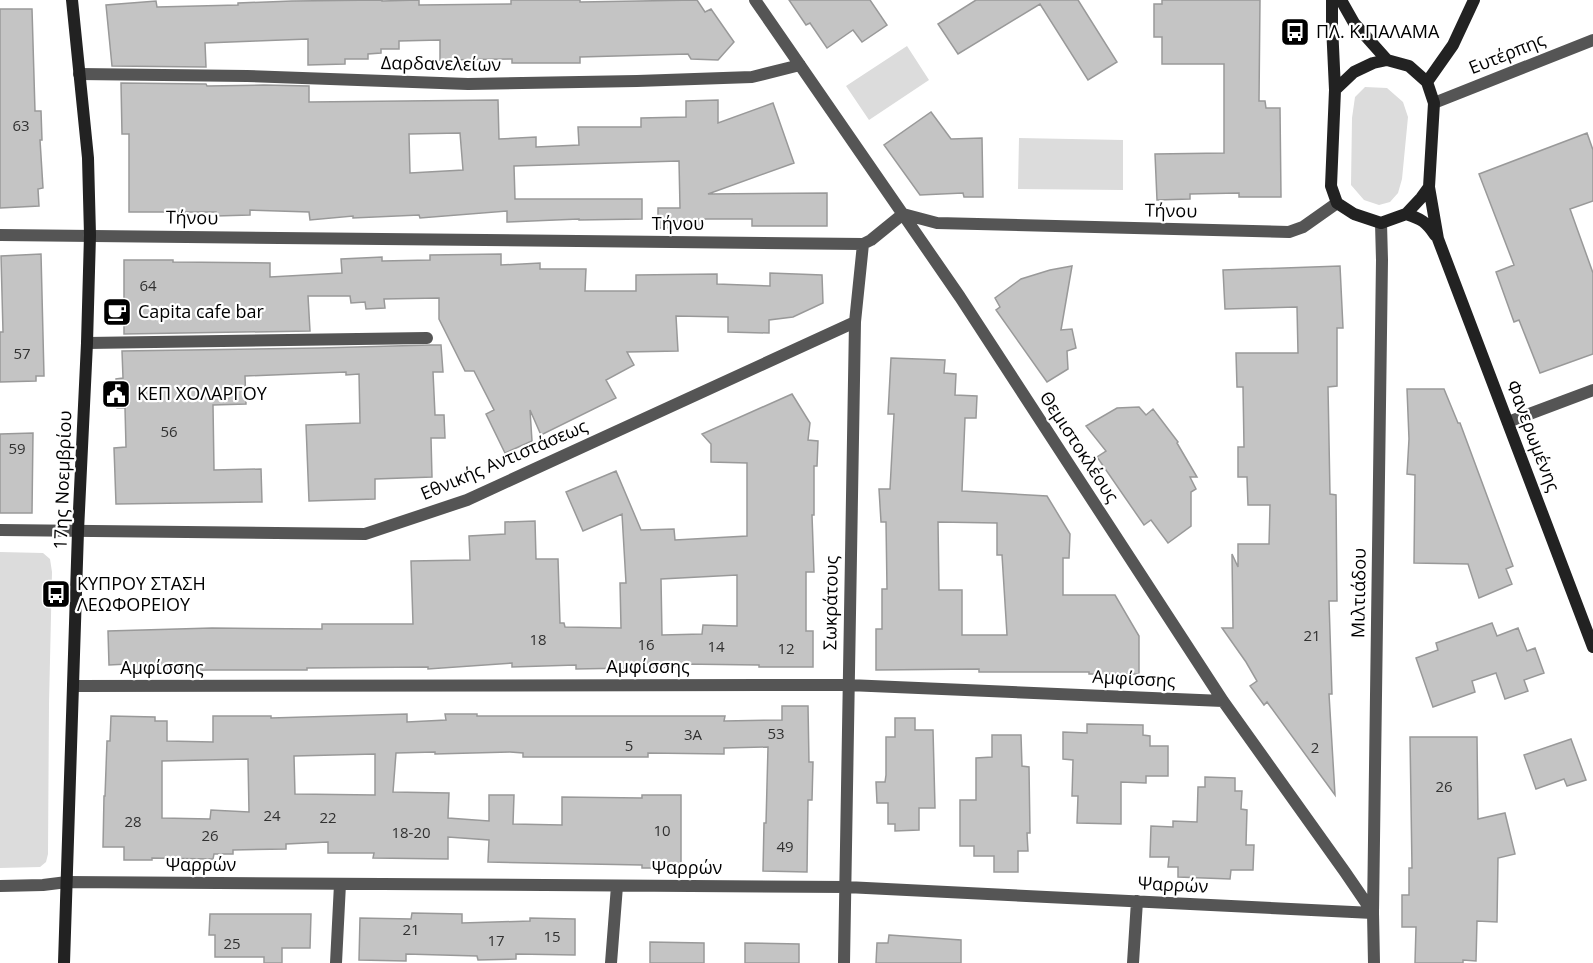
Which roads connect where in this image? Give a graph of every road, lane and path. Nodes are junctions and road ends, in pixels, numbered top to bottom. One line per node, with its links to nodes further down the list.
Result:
1 (72, 0): 9 (street, 17ης Νοεμβρίου)
2 (755, 0): 8 (street, Θεμιστοκλέους)
3 (1332, 0): 11 (street)
4 (1341, 0): 7 (street)
5 (1474, 0): 10 (street)
6 (1593, 40): 12 (street, Ευτέρπης)
7 (1387, 60): 10 (street); 11 (street)
8 (800, 65): 9 (street, Δαρδανελείων); 15 (street, Θεμιστοκλέους)
9 (79, 74): 19 (street, 17ης Νοεμβρίου)
10 (1427, 82): 12 (street)
11 (1335, 90): 14 (street)
12 (1434, 103): 13 (street)
13 (1429, 187): 16 (street); 20 (street, Φανερωμένης)
14 (1337, 203): 15 (street, Τήνου); 17 (street)
15 (903, 214): 21 (street); 32 (street, Θεμιστοκλέους)
16 (1406, 214): 17 (street); 20 (street, Φανερωμένης)
17 (1381, 223): 39 (street, Μιλτιάδου)
18 (0, 235): 19 (street, Τήνου)
19 (90, 235): 21 (street, Τήνου); 24 (street, 17ης Νοεμβρίου)
20 (1438, 238): 26 (street, Φανερωμένης)
21 (863, 244): 22 (street, Σωκράτους)
22 (855, 322): 28 (street, Εθνικής Αντιστάσεως); 30 (street, Σωκράτους)
23 (427, 338): 24 (street)
24 (87, 343): 28 (street, 17ης Νοεμβρίου)
25 (1593, 390): 26 (street)
26 (1508, 422): 29 (street, Φανερωμένης)
27 (0, 530): 28 (street, Εθνικής Αντιστάσεως)
28 (78, 531): 31 (street, 17ης Νοεμβρίου)
29 (1593, 647)
30 (848, 685): 31 (street, Αμφίσσης); 32 (street, Αμφίσσης); 37 (street, Σωκράτους)
31 (73, 686): 33 (street, 17ης Νοεμβρίου)
32 (1223, 701): 39 (street, Θεμιστοκλέους)
33 (67, 882): 34 (street, Ψαρρών); 35 (street, Ψαρρών); 40 (street, 17ης Νοεμβρίου)
34 (340, 884): 36 (street, Ψαρρών); 41 (street)
35 (0, 886)
36 (617, 886): 37 (street, Ψαρρών); 42 (street)
37 (846, 887): 38 (street, Ψαρρών); 43 (street, Σωκράτους)
38 (1137, 901): 39 (street, Ψαρρών); 44 (street)
39 (1373, 913): 45 (street, Μιλτιάδου)
40 (64, 963)
41 (336, 963)
42 (610, 963)
43 (844, 963)
44 (1133, 963)
45 (1374, 963)

